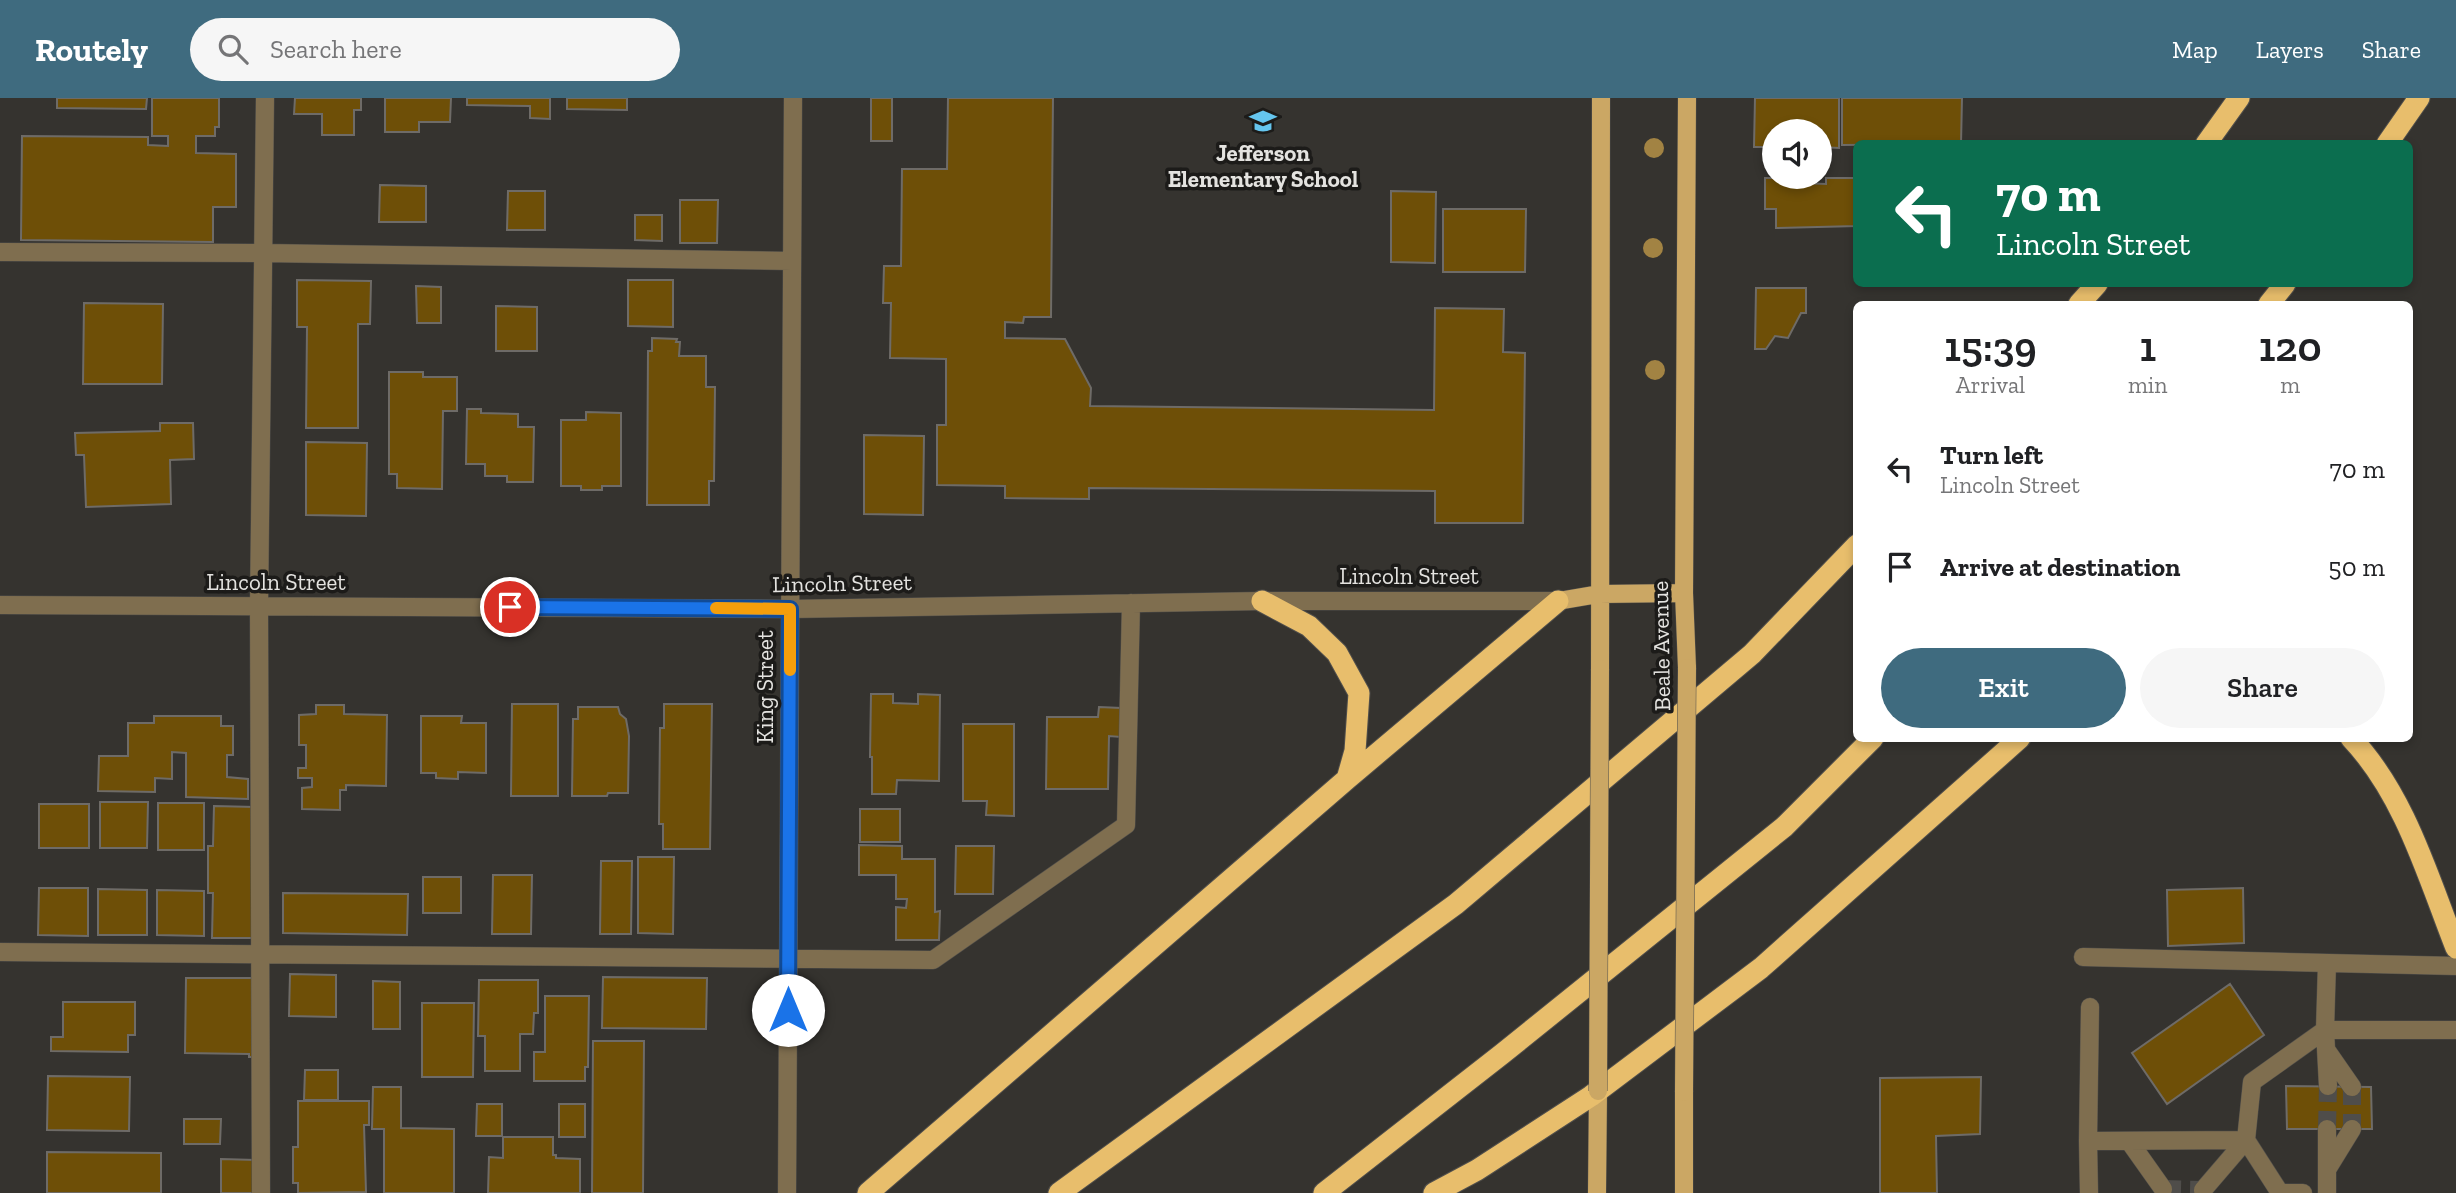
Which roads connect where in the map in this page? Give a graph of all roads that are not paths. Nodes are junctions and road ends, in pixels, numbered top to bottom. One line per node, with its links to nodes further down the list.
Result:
1 (265, 98): 10 (street)
2 (793, 98): 11 (street, King Street)
3 (1601, 98): 18 (main road)
4 (1687, 98): 17 (main road, Beale Avenue)
5 (2239, 98): 7 (highway)
6 (2419, 98): 8 (highway)
7 (2209, 140)
8 (2390, 140)
9 (0, 252): 10 (street)
10 (264, 253): 11 (street); 23 (street)
11 (792, 261): 24 (street, King Street)
12 (2094, 287): 14 (highway)
13 (2283, 287): 15 (highway)
14 (2082, 301)
15 (2271, 301)
16 (1853, 549): 53 (highway)
17 (1685, 593): 18 (main road, Lincoln Street); 57 (main road, Beale Avenue, bridge)
18 (1599, 594): 20 (main road, Lincoln Street); 56 (main road, bridge)
19 (1262, 601): 20 (street, Lincoln Street); 21 (street, Lincoln Street); 28 (highway)
20 (1558, 601): 28 (highway)
21 (1130, 603): 24 (street, Lincoln Street); 33 (street)
22 (0, 605): 23 (street, Lincoln Street)
23 (259, 606): 24 (street, Lincoln Street); 31 (street)
24 (790, 609): 33 (street, King Street)
25 (1869, 742): 54 (highway)
26 (2015, 742): 55 (highway)
27 (2355, 742): 29 (highway)
28 (1347, 779): 52 (highway)
29 (2456, 948)
30 (0, 952): 31 (street)
31 (260, 955): 33 (street); 51 (street)
32 (2083, 957): 34 (street)
33 (788, 960): 50 (street, King Street)
34 (2327, 963): 35 (street); 37 (street)
35 (2456, 966)
36 (2090, 1007): 44 (street)
37 (2325, 1030): 38 (street); 39 (street); 45 (street)
38 (2456, 1030)
39 (2327, 1051): 40 (street); 41 (street)
40 (2328, 1086)
41 (2351, 1087)
42 (2328, 1129): 47 (street)
43 (2352, 1129): 47 (street)
44 (2088, 1140): 46 (street); 58 (street)
45 (2246, 1140): 46 (street); 49 (street); 59 (street)
46 (2129, 1141): 48 (street)
47 (2328, 1168): 61 (street)
48 (2163, 1189)
49 (2203, 1189)
50 (787, 1191)
51 (261, 1193)
52 (867, 1193)
53 (1059, 1193)
54 (1324, 1193)
55 (1434, 1193)
56 (1597, 1193)
57 (1684, 1193)
58 (2090, 1193)
59 (2280, 1193): 60 (street)
60 (2303, 1193)
61 (2328, 1193)

